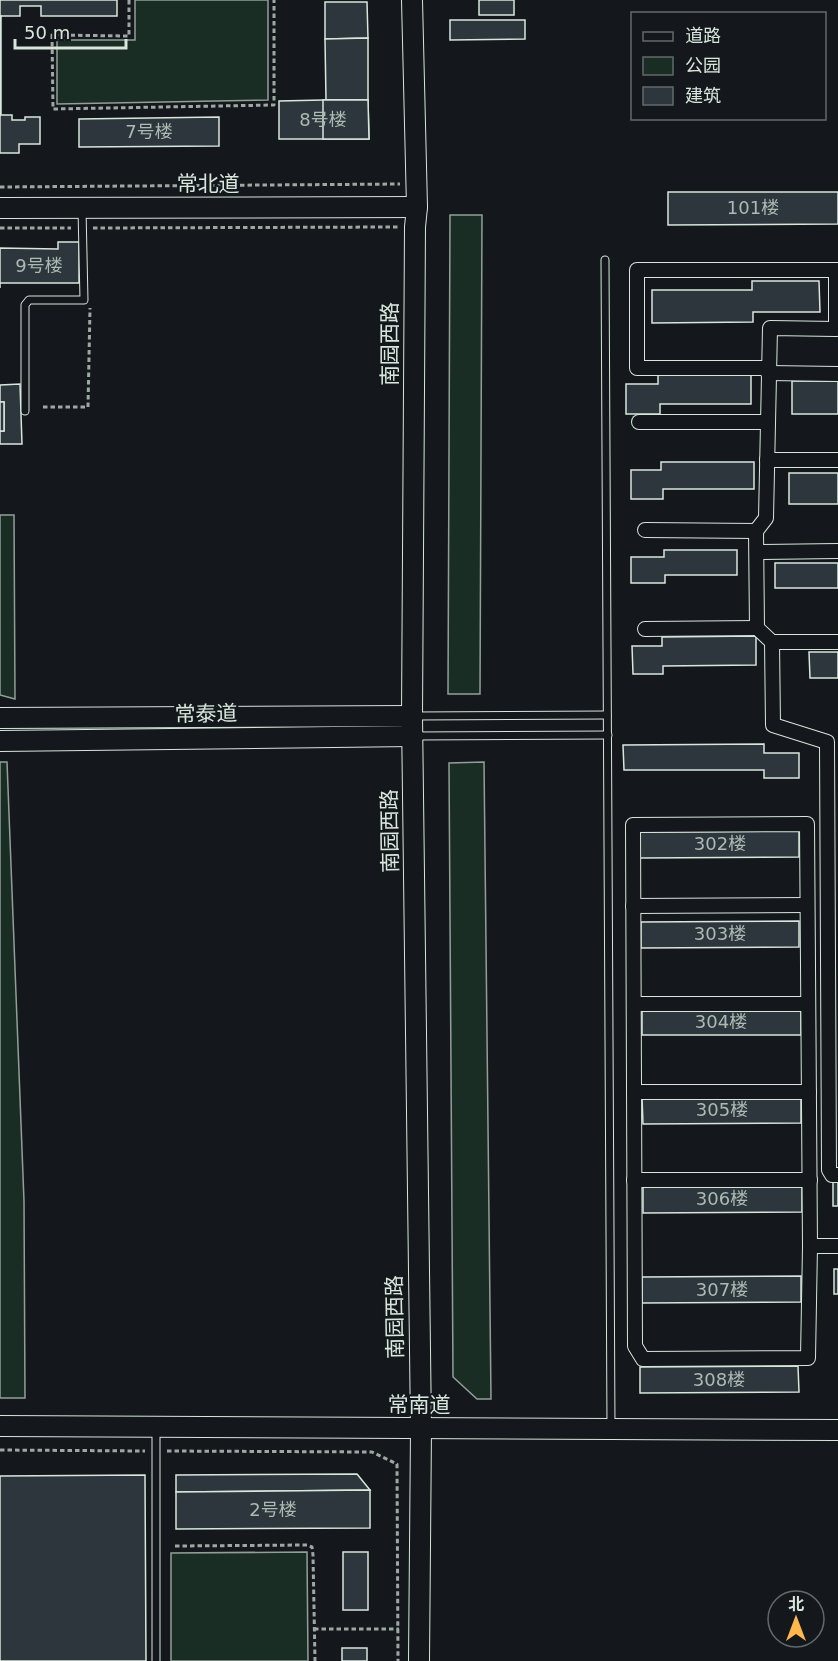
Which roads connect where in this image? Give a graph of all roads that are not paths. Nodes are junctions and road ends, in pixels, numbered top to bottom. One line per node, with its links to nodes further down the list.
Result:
1 (412, 0): 3 (street, 南园西路)
2 (0, 208): 4 (street, 常北道)
3 (416, 217): 4 (street, 常北道); 23 (street, 南园西路)
4 (83, 218): 9 (lane)
5 (605, 260): 22 (lane)
6 (837, 270): 7 (street); 7 (street)
7 (768, 371): 8 (street); 11 (street)
8 (838, 374)
9 (25, 411)
10 (639, 422): 11 (street)
11 (768, 422): 12 (street)
12 (767, 460): 13 (street); 15 (street)
13 (838, 460)
14 (645, 530): 15 (street)
15 (756, 531): 17 (street)
16 (838, 551): 17 (street)
17 (757, 552): 18 (street)
18 (757, 628): 19 (street); 20 (street)
19 (645, 629)
20 (772, 642): 21 (street); 28 (street)
21 (838, 642)
22 (608, 715): 23 (lane); 25 (lane)
23 (412, 716): 24 (street, 常泰道); 26 (street, 南园西路)
24 (0, 718)
25 (608, 735): 26 (lane); 47 (lane)
26 (412, 736): 27 (street, 常泰道); 46 (street, 南园西路)
27 (0, 741)
28 (833, 742): 29 (street)
29 (833, 840): 32 (street)
30 (807, 905): 31 (street); 31 (street); 35 (street)
31 (633, 906): 34 (street)
32 (833, 924): 33 (street)
33 (833, 1003): 36 (street)
34 (634, 1004): 35 (street); 37 (street)
35 (808, 1004): 38 (street)
36 (833, 1082): 39 (street)
37 (634, 1092): 38 (street); 40 (street)
38 (809, 1092): 41 (street)
39 (838, 1175)
40 (634, 1180): 41 (street); 42 (street)
41 (810, 1180): 42 (street)
42 (810, 1246): 43 (street)
43 (838, 1246)
44 (0, 1426): 45 (street, 常南道)
45 (156, 1426): 46 (street, 常南道); 49 (lane)
46 (421, 1429): 47 (street, 常南道); 50 (street, 南园西路)
47 (611, 1430): 48 (street, 常南道)
48 (838, 1430)
49 (156, 1661)
50 (419, 1661)

